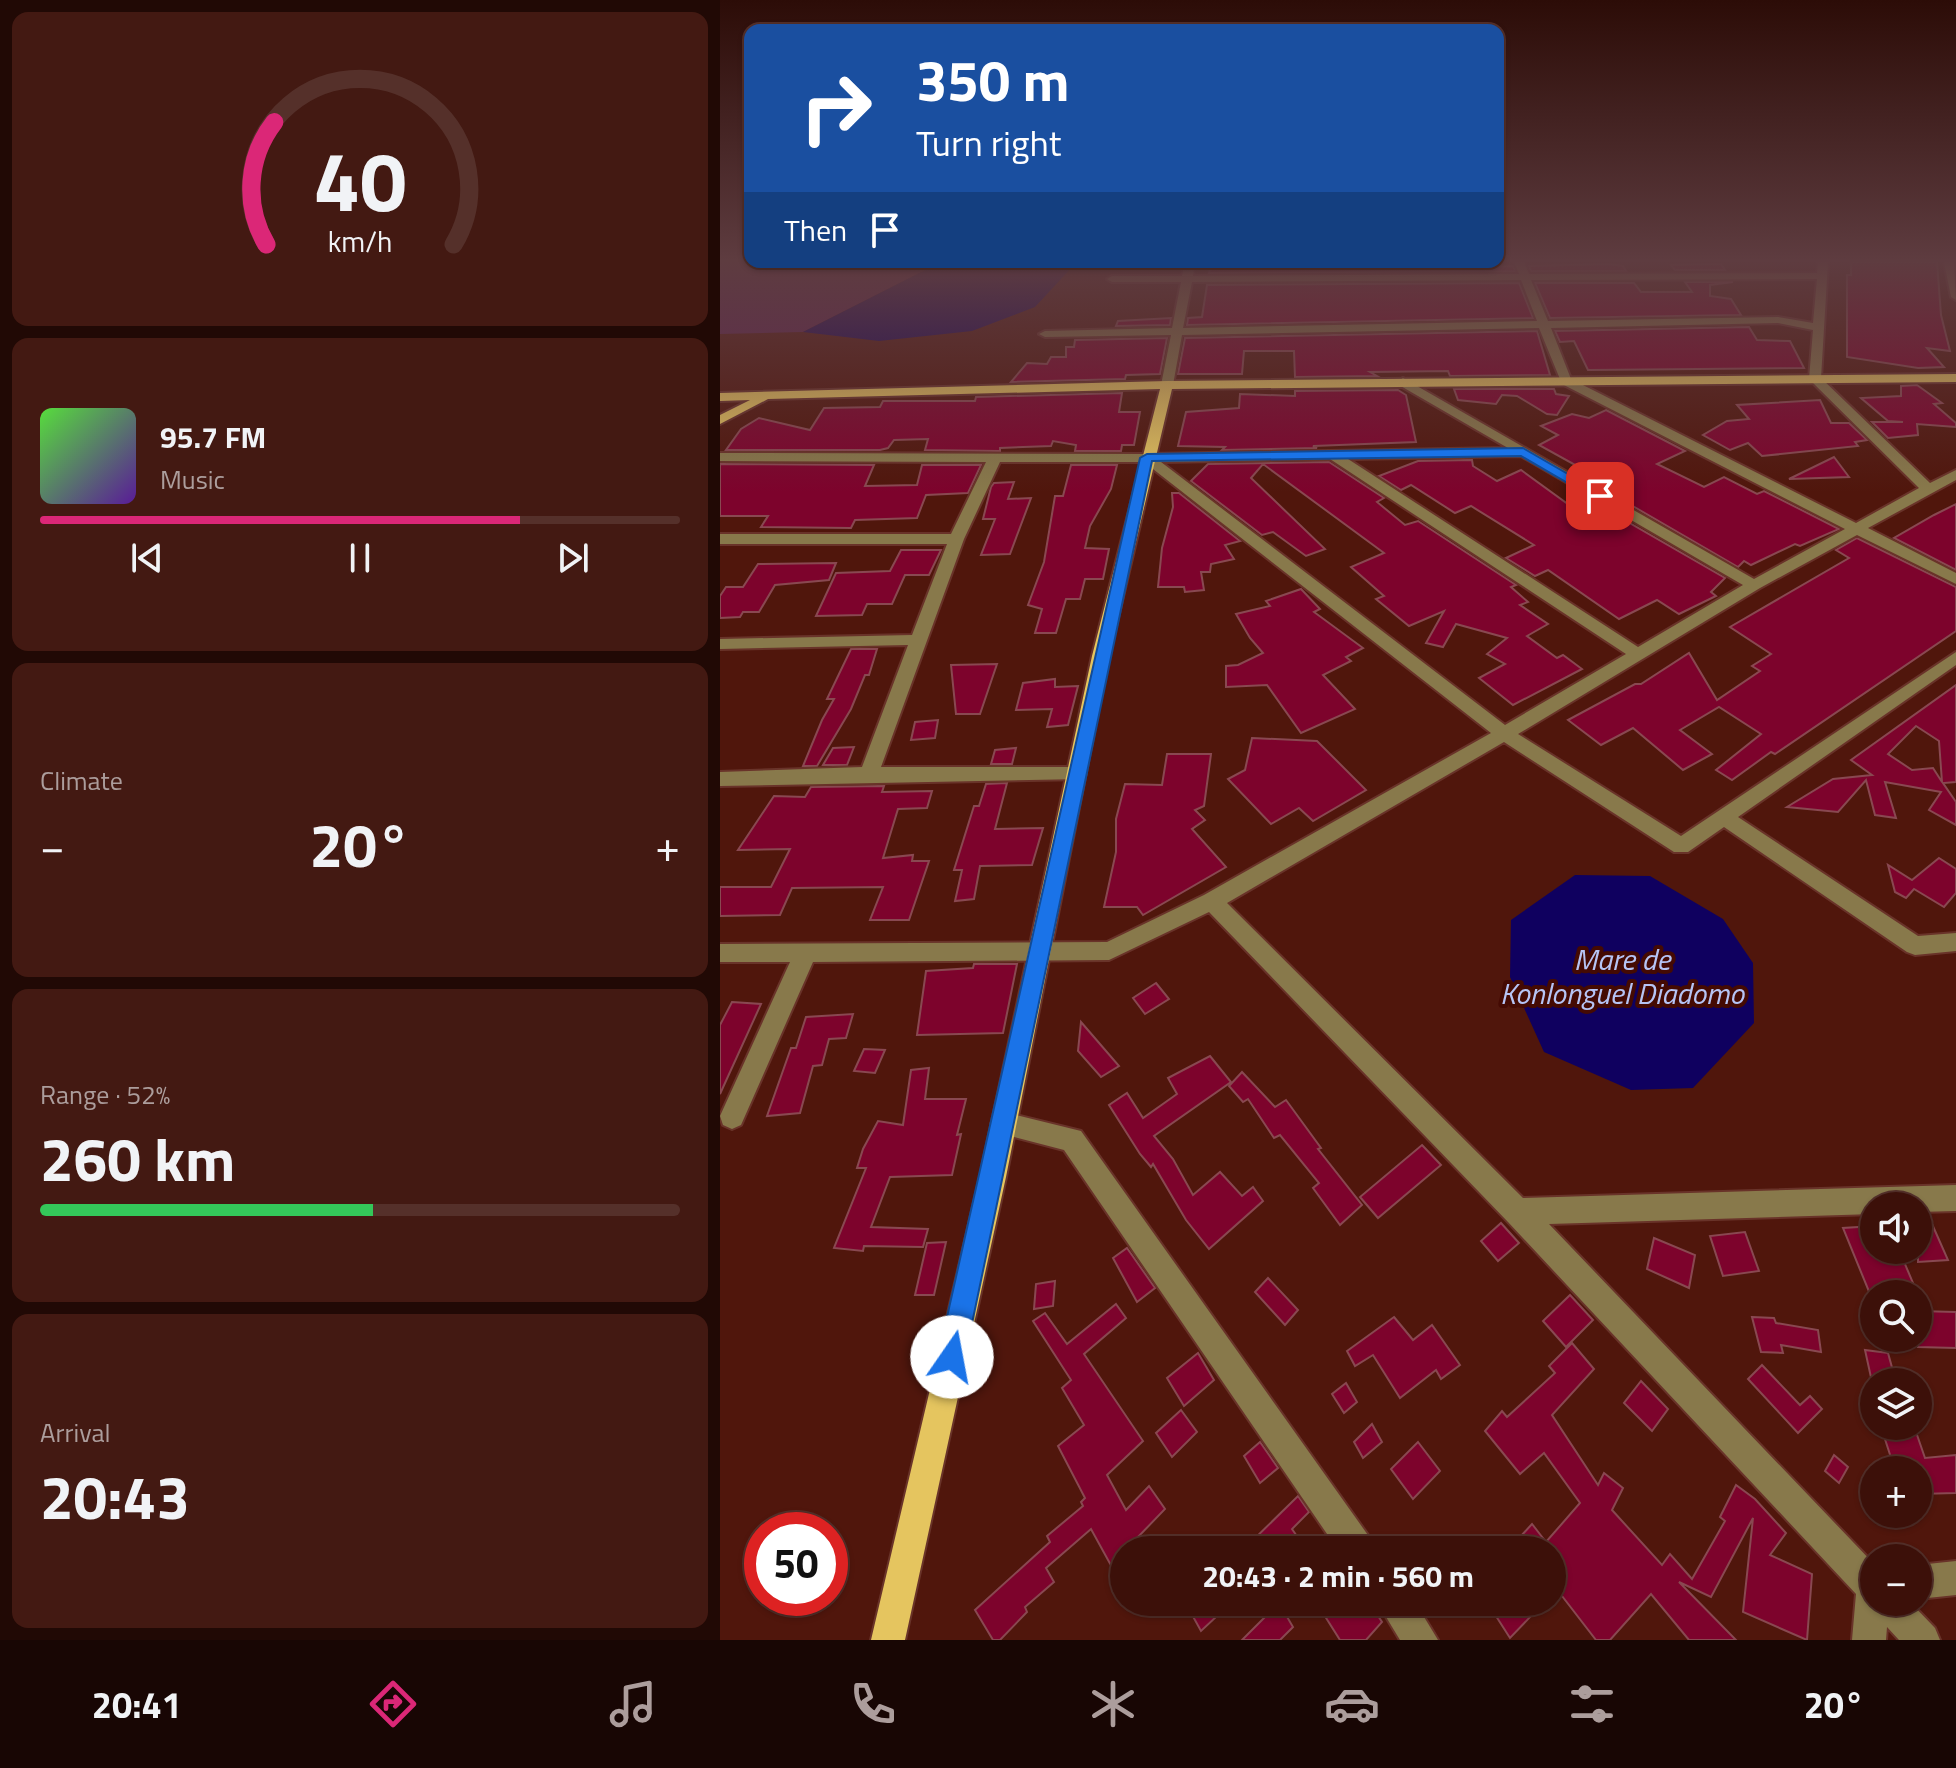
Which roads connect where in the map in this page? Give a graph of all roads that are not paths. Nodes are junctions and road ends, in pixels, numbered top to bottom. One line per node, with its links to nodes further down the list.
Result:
1 (1177, 339): 8 (street)
2 (1547, 339): 6 (street)
3 (1818, 339): 5 (street)
4 (1956, 378): 5 (main road)
5 (1815, 379): 6 (main road); 18 (street)
6 (1566, 381): 7 (main road); 19 (street)
7 (1403, 382): 8 (main road); 12 (street)
8 (1167, 385): 9 (main road); 16 (main road)
9 (769, 395): 10 (main road); 11 (main road)
10 (720, 397)
11 (720, 420)
12 (1523, 452): 13 (street); 23 (street)
13 (1331, 454): 16 (street); 26 (street)
14 (720, 457): 15 (street)
15 (995, 457): 16 (street); 21 (street)
16 (1147, 458): 28 (street); 30 (main road)
17 (1956, 474): 18 (street)
18 (1929, 490): 19 (street)
19 (1858, 529): 22 (street); 23 (street)
20 (720, 539): 21 (street)
21 (956, 539): 24 (street)
22 (1956, 579)
23 (1754, 585): 26 (street)
24 (920, 640): 25 (street); 29 (street)
25 (720, 644)
26 (1636, 653): 28 (street)
27 (1956, 657): 32 (street)
28 (1504, 734): 32 (street); 33 (street)
29 (869, 774): 30 (street); 31 (street)
30 (1076, 774): 35 (main road)
31 (720, 779)
32 (1724, 817): 34 (street)
33 (1212, 901): 35 (street); 41 (street)
34 (1956, 942)
35 (1040, 950): 36 (street); 39 (main road)
36 (806, 952): 37 (street); 38 (street)
37 (720, 953)
38 (732, 1117)
39 (1004, 1124): 42 (street); 49 (main road)
40 (1956, 1198): 41 (street)
41 (1518, 1212): 43 (street)
42 (1348, 1536)
43 (1860, 1572)
44 (1956, 1578): 45 (street)
45 (1932, 1581)
46 (1404, 1616): 50 (street)
47 (1871, 1616): 51 (street)
48 (1900, 1616): 52 (street)
49 (888, 1640)
50 (1421, 1640)
51 (1869, 1640)
52 (1923, 1640)

